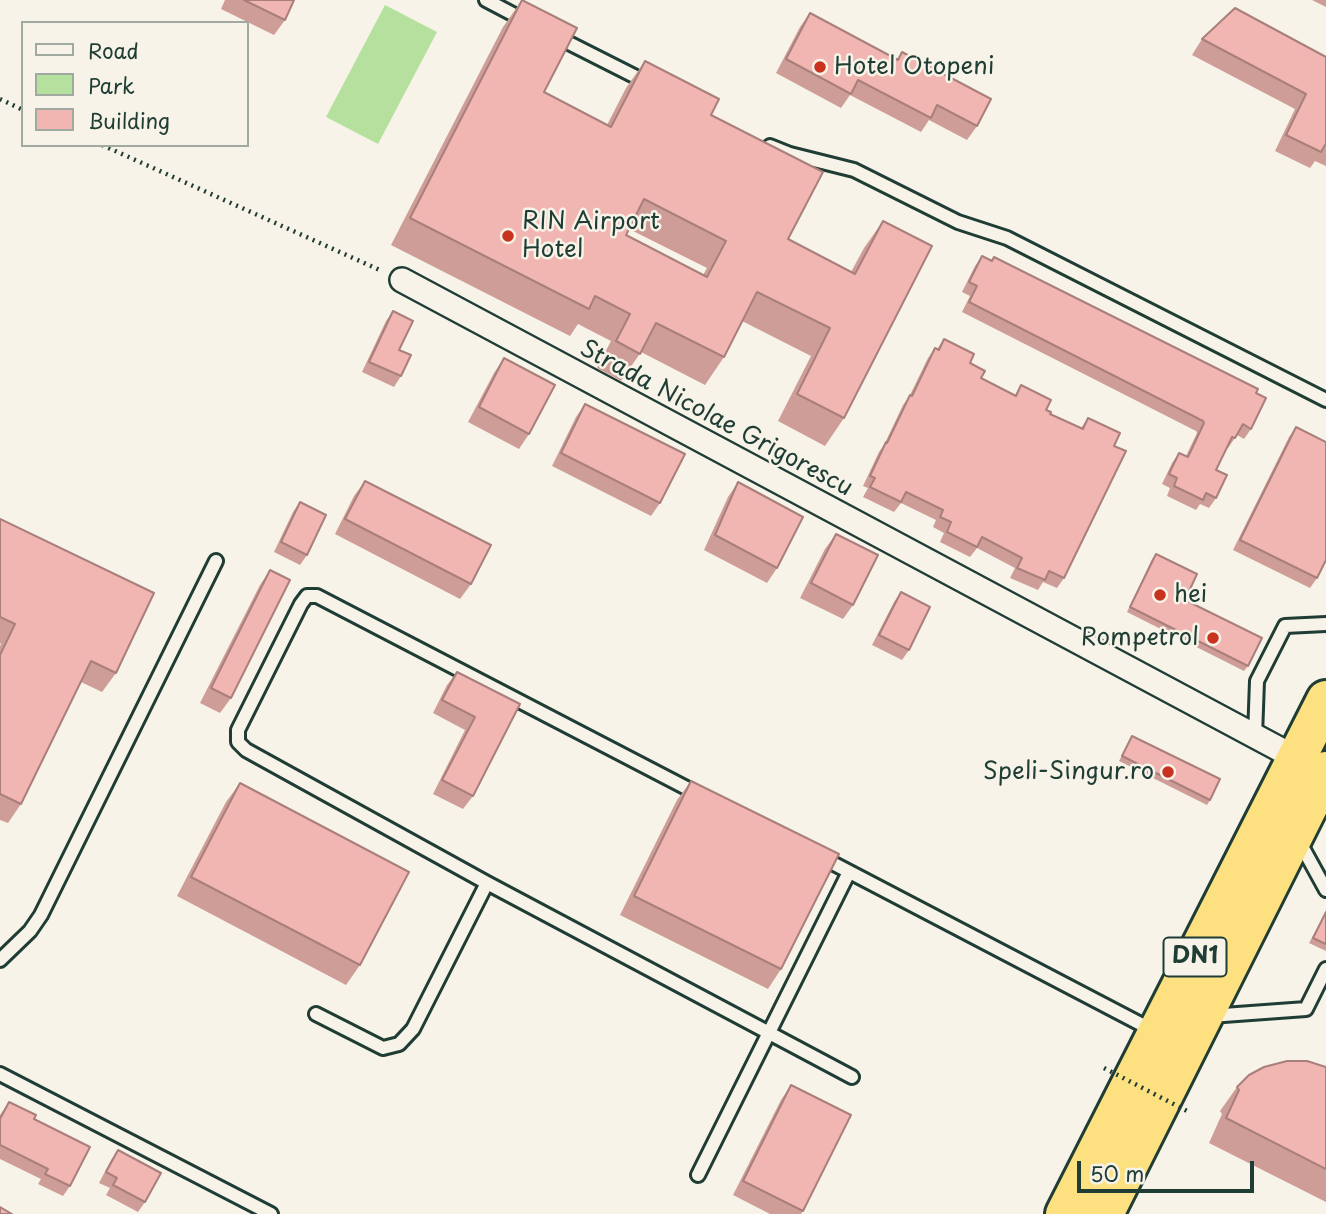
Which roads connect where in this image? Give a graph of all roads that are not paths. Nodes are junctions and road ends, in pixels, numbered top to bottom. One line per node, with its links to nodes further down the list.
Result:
1 (486, 0): 2 (lane)
2 (663, 91)
3 (758, 139): 5 (lane)
4 (402, 280): 9 (street, Strada Nicolae Grigorescu)
5 (1326, 400)
6 (216, 561): 17 (lane)
7 (1326, 624): 9 (lane)
8 (1326, 700): 10 (highway, DN1)
9 (1255, 736): 10 (street, Strada Nicolae Grigorescu)
10 (1311, 764): 12 (highway, DN1); 22 (highway, DN1)
11 (713, 801): 15 (lane)
12 (1295, 833): 16 (lane); 20 (highway, DN1)
13 (812, 852): 14 (lane)
14 (849, 872): 21 (lane); 22 (lane)
15 (487, 883): 19 (lane); 21 (lane)
16 (1326, 890)
17 (0, 960)
18 (1326, 969): 20 (lane)
19 (316, 1014)
20 (1203, 1017): 28 (highway, DN1)
21 (769, 1032): 24 (lane); 25 (lane)
22 (1157, 1033): 27 (highway, DN1)
23 (0, 1074): 26 (lane)
24 (852, 1077)
25 (698, 1175)
26 (271, 1214)
27 (1065, 1214)
28 (1104, 1214)

